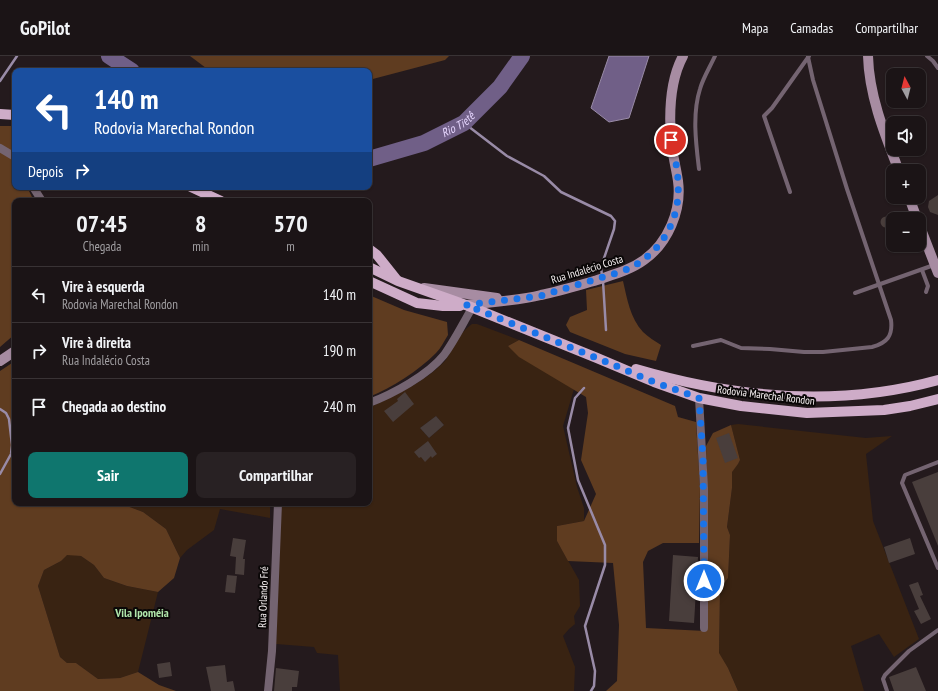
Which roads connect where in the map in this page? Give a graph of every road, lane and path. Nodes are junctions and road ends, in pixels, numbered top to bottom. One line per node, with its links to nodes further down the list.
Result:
1 (683, 56): 27 (main road, Rua Indalécio Costa)
2 (715, 56): 12 (lane)
3 (809, 56): 14 (lane); 23 (lane)
4 (868, 56): 11 (main road)
5 (927, 56): 6 (lane)
6 (938, 68)
7 (0, 114): 8 (main road)
8 (12, 115)
9 (0, 148): 10 (street)
10 (12, 155)
11 (896, 164)
12 (699, 169)
13 (197, 190): 15 (main road)
14 (790, 192)
15 (215, 198)
16 (926, 243): 19 (main road)
17 (372, 251): 21 (main road)
18 (372, 269): 21 (main road, Rodovia Marechal Rondon)
19 (936, 269): 20 (lane)
20 (922, 270): 23 (lane); 25 (lane)
21 (398, 281): 24 (main road, Rodovia Marechal Rondon)
22 (372, 282): 28 (main road)
23 (879, 284): 26 (lane); 29 (lane)
24 (412, 286): 27 (main road, Rua Indalécio Costa); 28 (main road, Rodovia Marechal Rondon)
25 (926, 292)
26 (855, 293)
27 (511, 300): 28 (main road, Rua Indalécio Costa)
28 (469, 306): 31 (main road, Rodovia Marechal Rondon); 36 (street)
29 (692, 346)
30 (12, 353): 32 (main road)
31 (597, 358): 33 (main road, Rodovia Marechal Rondon); 34 (main road, Rodovia Marechal Rondon)
32 (0, 361)
33 (938, 380)
34 (699, 398): 35 (main road, Rodovia Marechal Rondon); 40 (street)
35 (938, 399)
36 (372, 402)
37 (938, 462): 39 (lane)
38 (278, 506): 42 (street, Rua Orlando Fré)
39 (938, 568)
40 (704, 628)
41 (938, 630): 43 (lane)
42 (268, 691)
43 (887, 691)

